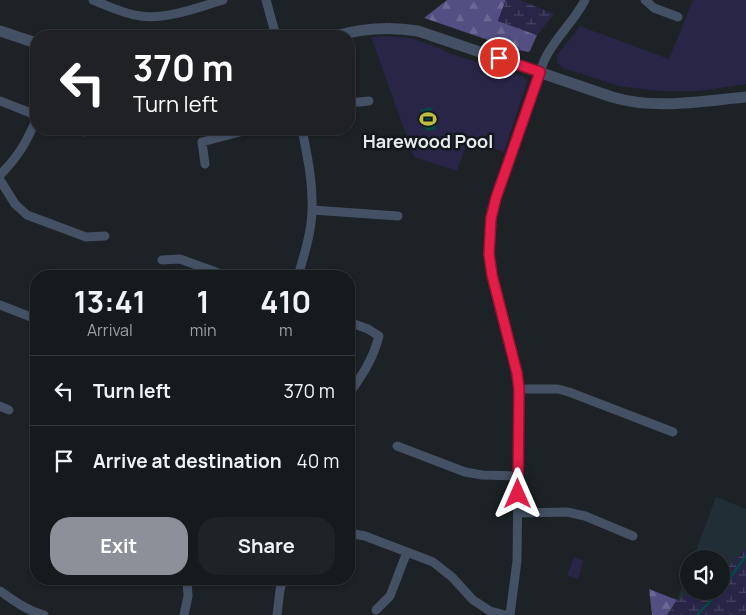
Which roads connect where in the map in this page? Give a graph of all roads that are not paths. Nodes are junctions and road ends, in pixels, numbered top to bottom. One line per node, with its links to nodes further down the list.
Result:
1 (93, 0): 2 (street)
2 (223, 0)
3 (266, 0): 8 (street)
4 (585, 0): 11 (street)
5 (645, 0): 6 (street)
6 (678, 17)
7 (0, 30): 10 (street)
8 (274, 30)
9 (355, 31): 11 (street)
10 (30, 42)
11 (540, 72): 12 (street); 33 (street)
12 (746, 97)
13 (0, 101): 16 (street)
14 (369, 101): 15 (street)
15 (355, 102)
16 (30, 113)
17 (30, 135): 21 (street)
18 (228, 135): 20 (street)
19 (303, 135): 23 (street)
20 (206, 164)
21 (0, 175)
22 (0, 180): 25 (street)
23 (312, 210): 24 (street); 28 (street)
24 (398, 216)
25 (104, 236)
26 (162, 260): 27 (street)
27 (210, 270)
28 (300, 270)
29 (0, 305): 30 (street)
30 (30, 317)
31 (355, 325): 32 (street)
32 (355, 385)
33 (519, 389): 34 (street); 36 (street)
34 (674, 432)
35 (398, 446): 36 (street)
36 (518, 476): 37 (street)
37 (518, 513): 39 (street); 50 (street)
38 (355, 534): 40 (street)
39 (633, 536)
40 (407, 552): 44 (street); 49 (street)
41 (187, 585): 47 (street)
42 (281, 585): 48 (street)
43 (0, 592): 45 (street)
44 (376, 610)
45 (28, 612): 46 (street)
46 (44, 615)
47 (184, 615)
48 (277, 615)
49 (505, 615)
50 (510, 615)

